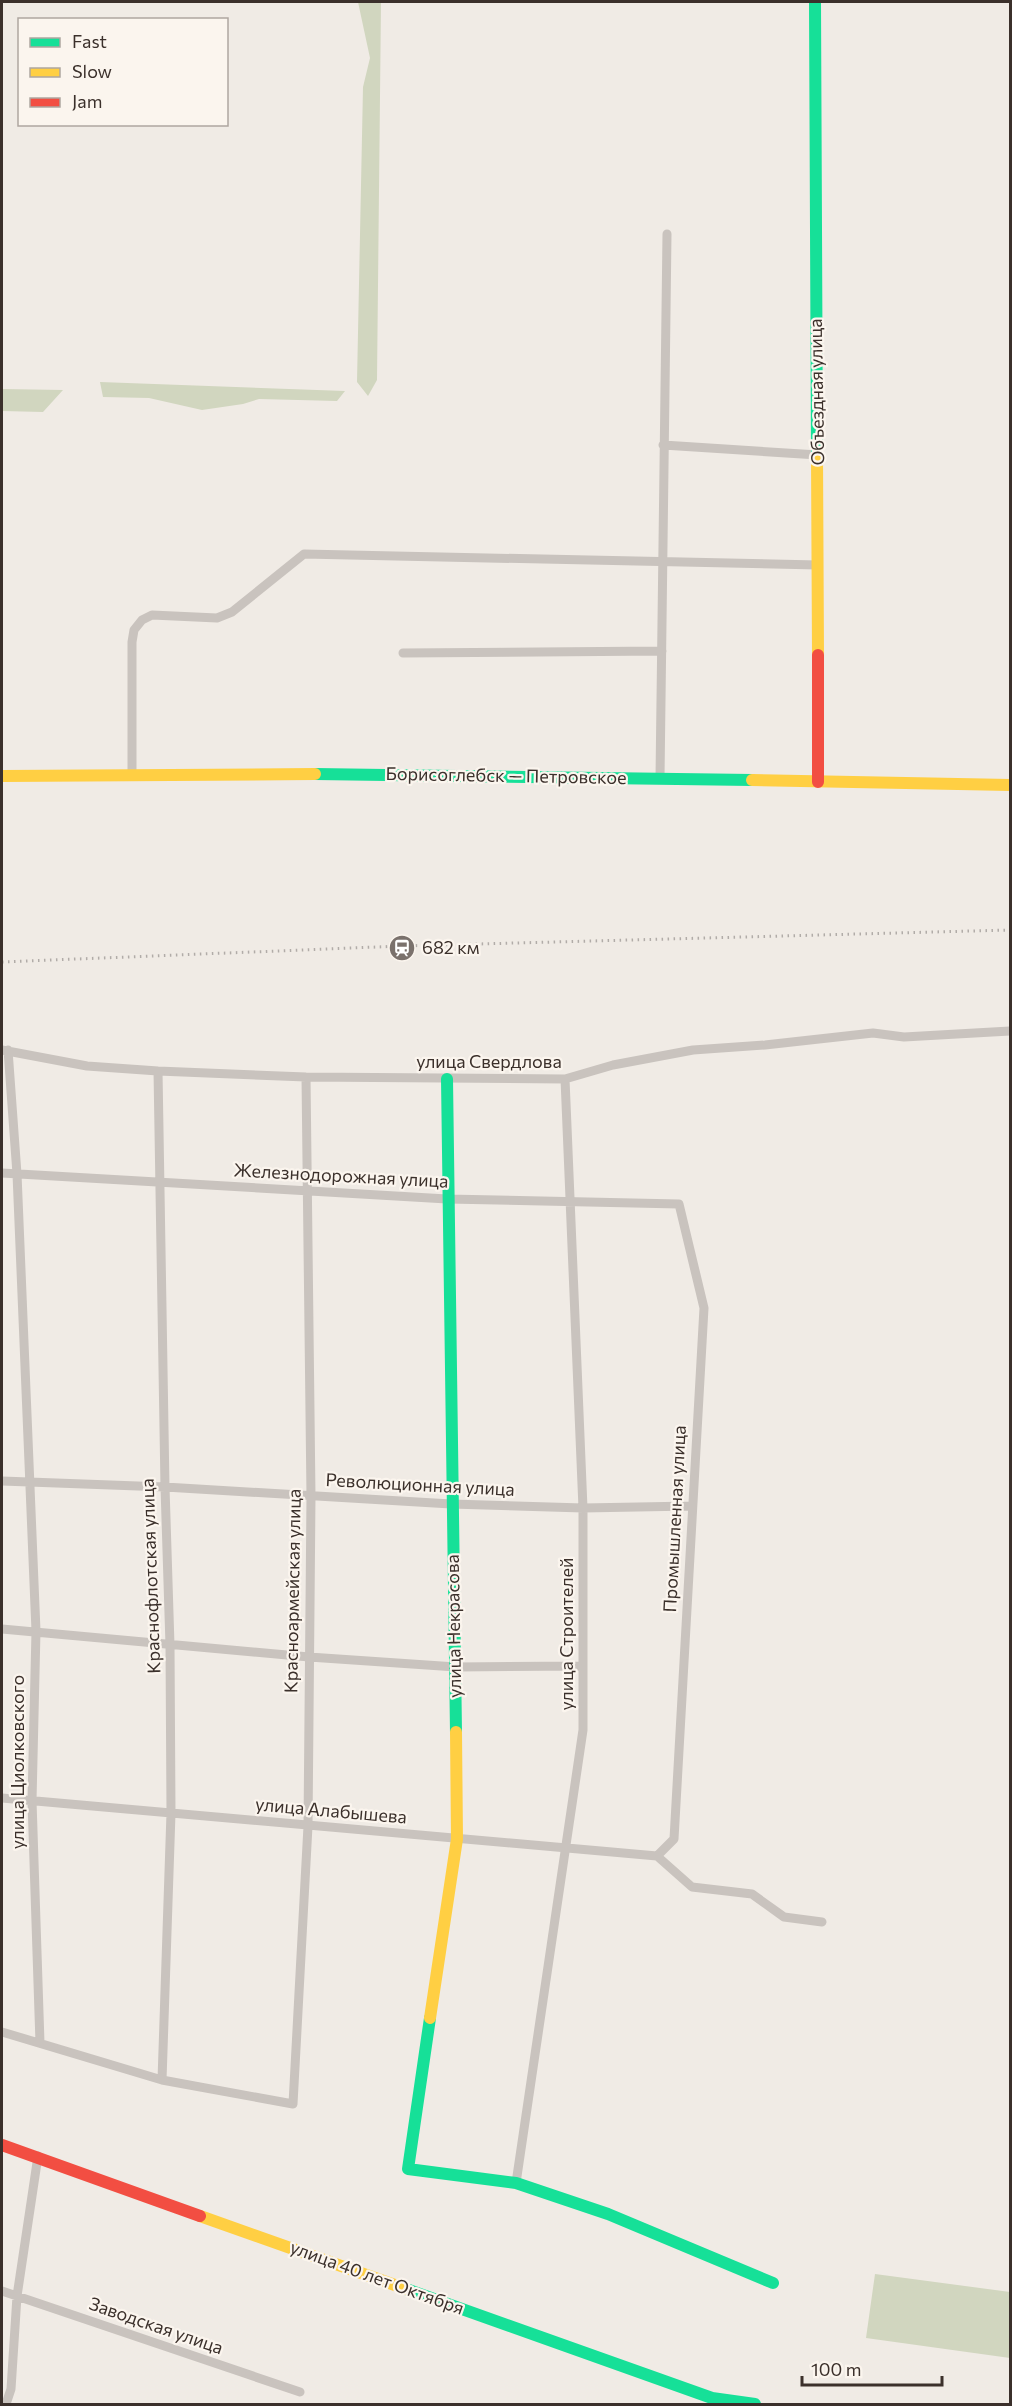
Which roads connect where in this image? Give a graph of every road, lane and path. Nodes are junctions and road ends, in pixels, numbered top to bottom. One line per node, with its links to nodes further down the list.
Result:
1 (815, 2): 4 (street, Объездная улица)
2 (667, 234): 3 (street)
3 (663, 444): 4 (street); 5 (street)
4 (818, 455): 6 (street, Объездная улица)
5 (662, 562): 6 (street); 7 (street); 9 (street)
6 (818, 565): 12 (street, Объездная улица)
7 (662, 651): 8 (street); 11 (street)
8 (403, 653)
9 (132, 775): 10 (street, Борисоглебск — Петровское); 11 (street, Борисоглебск — Петровское)
10 (2, 776)
11 (660, 778): 12 (street, Борисоглебск — Петровское)
12 (818, 782): 13 (street, Борисоглебск — Петровское)
13 (1011, 785)
14 (1011, 1031): 19 (street, улица Свердлова)
15 (5, 1050): 16 (street, улица Свердлова); 21 (street, улица Циолковского)
16 (158, 1071): 17 (street, улица Свердлова); 22 (street, Краснофлотская улица)
17 (306, 1077): 18 (street, улица Свердлова); 23 (street, Красноармейская улица)
18 (447, 1079): 19 (street, улица Свердлова); 24 (street, улица Некрасова)
19 (565, 1079): 25 (street, улица Строителей)
20 (2, 1173): 21 (street, Железнодорожная улица)
21 (17, 1174): 22 (street, Железнодорожная улица); 28 (street, улица Циолковского)
22 (160, 1181): 23 (street, Железнодорожная улица); 29 (street, Краснофлотская улица)
23 (306, 1191): 24 (street, Железнодорожная улица); 30 (street, Красноармейская улица)
24 (447, 1199): 25 (street, Железнодорожная улица); 31 (street, улица Некрасова)
25 (569, 1202): 26 (street, Железнодорожная улица); 33 (street, улица Строителей)
26 (679, 1204): 32 (street, Промышленная улица)
27 (2, 1481): 28 (street, Революционная улица)
28 (30, 1482): 29 (street, Революционная улица); 35 (street, улица Циолковского)
29 (165, 1487): 30 (street, Революционная улица); 36 (street, Краснофлотская улица)
30 (311, 1496): 31 (street, Революционная улица); 37 (street, Красноармейская улица)
31 (451, 1504): 33 (street, Революционная улица); 39 (street, улица Некрасова)
32 (692, 1506): 33 (street, Революционная улица); 46 (street, Промышленная улица)
33 (583, 1508): 38 (street, улица Строителей)
34 (2, 1629): 35 (street)
35 (36, 1631): 36 (street); 41 (street, улица Циолковского)
36 (170, 1645): 37 (street); 42 (street, Краснофлотская улица)
37 (309, 1657): 39 (street); 43 (street, Красноармейская улица)
38 (584, 1666): 39 (street); 45 (street, улица Строителей)
39 (456, 1667): 44 (street, улица Некрасова)
40 (2, 1798): 41 (street, улица Алабышева)
41 (32, 1801): 42 (street, улица Алабышева); 49 (street, улица Циолковского)
42 (171, 1813): 43 (street, улица Алабышева); 50 (street, Краснофлотская улица)
43 (308, 1826): 44 (street, улица Алабышева); 50 (street, Красноармейская улица)
44 (457, 1839): 45 (street, улица Алабышева); 53 (street, улица Некрасова)
45 (564, 1850): 46 (street, улица Алабышева); 53 (street, улица Строителей)
46 (657, 1856): 47 (street)
47 (822, 1922)
48 (2, 2032): 49 (street)
49 (40, 2043): 50 (street)
50 (162, 2080)
51 (2, 2145): 52 (street, улица 40 лет Октября)
52 (38, 2156): 56 (street); 60 (street, улица 40 лет Октября)
53 (516, 2183): 54 (street)
54 (773, 2283)
55 (2, 2291): 56 (street, Заводская улица)
56 (17, 2296): 57 (street); 58 (street, Заводская улица)
57 (6, 2387): 59 (street)
58 (300, 2392)
59 (6, 2404)
60 (746, 2404): 61 (street, улица 40 лет Октября)
61 (755, 2404)

